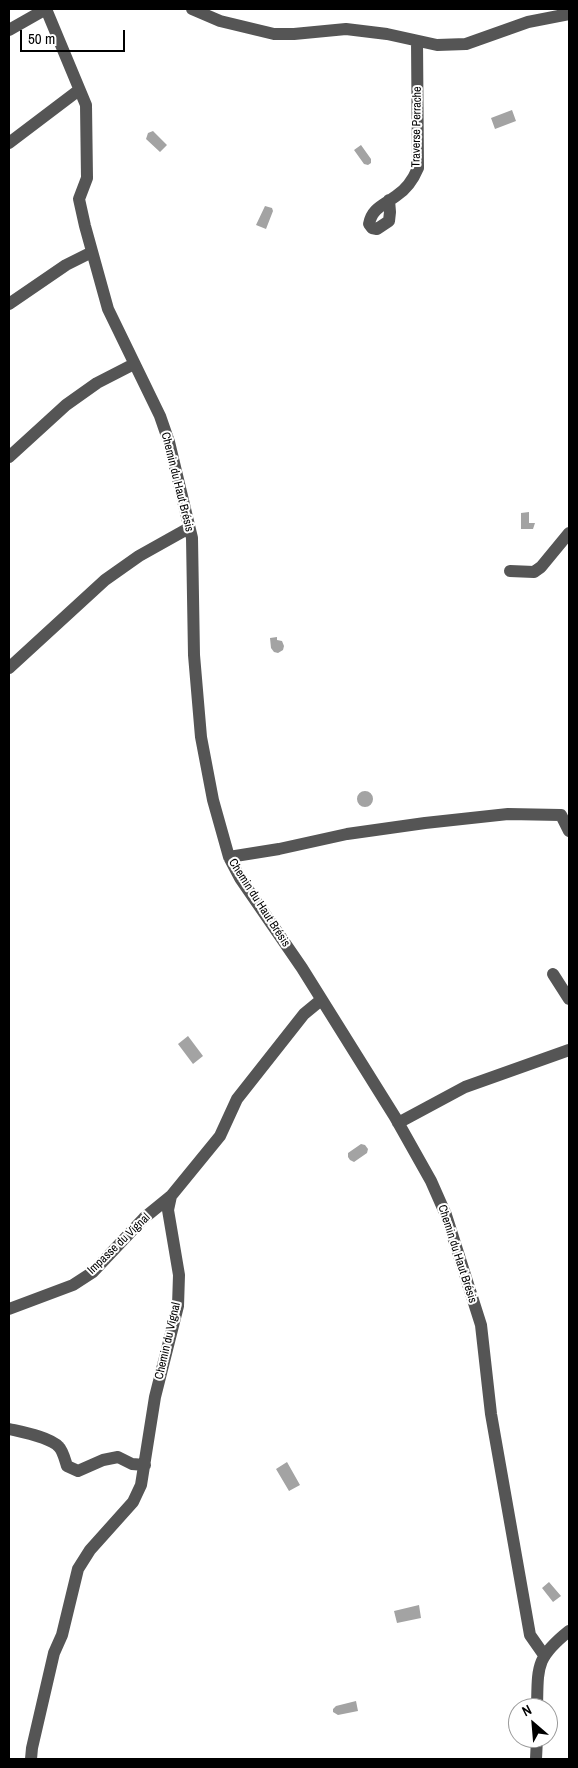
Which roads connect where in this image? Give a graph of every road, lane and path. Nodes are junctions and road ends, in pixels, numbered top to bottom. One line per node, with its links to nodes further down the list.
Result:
1 (46, 9): 4 (street); 6 (street, Chemin du Haut Brésis)
2 (192, 9): 5 (street)
3 (569, 14): 5 (street)
4 (9, 30)
5 (417, 41): 8 (street, Traverse Perrache)
6 (79, 90): 7 (street); 9 (street, Chemin du Haut Brésis)
7 (9, 143)
8 (389, 200)
9 (92, 252): 10 (street); 11 (street, Chemin du Haut Brésis)
10 (9, 304)
11 (134, 364): 12 (street); 13 (street, Chemin du Haut Brésis)
12 (9, 457)
13 (189, 528): 16 (street); 18 (street, Chemin du Haut Brésis)
14 (569, 533): 15 (street)
15 (510, 571)
16 (9, 668)
17 (569, 831): 18 (street)
18 (228, 857): 21 (street, Chemin du Haut Brésis)
19 (553, 974): 20 (street)
20 (569, 999)
21 (321, 1000): 23 (street, Chemin du Haut Brésis); 24 (street)
22 (569, 1050): 23 (street)
23 (398, 1123): 29 (street, Chemin du Haut Brésis)
24 (171, 1196): 25 (street, Impasse du Vignal); 27 (street, Chemin du Vignal)
25 (9, 1309)
26 (9, 1429): 27 (street)
27 (145, 1465): 31 (street, Chemin du Vignal)
28 (569, 1631): 29 (street)
29 (544, 1655): 30 (street)
30 (537, 1698)
31 (31, 1759)

